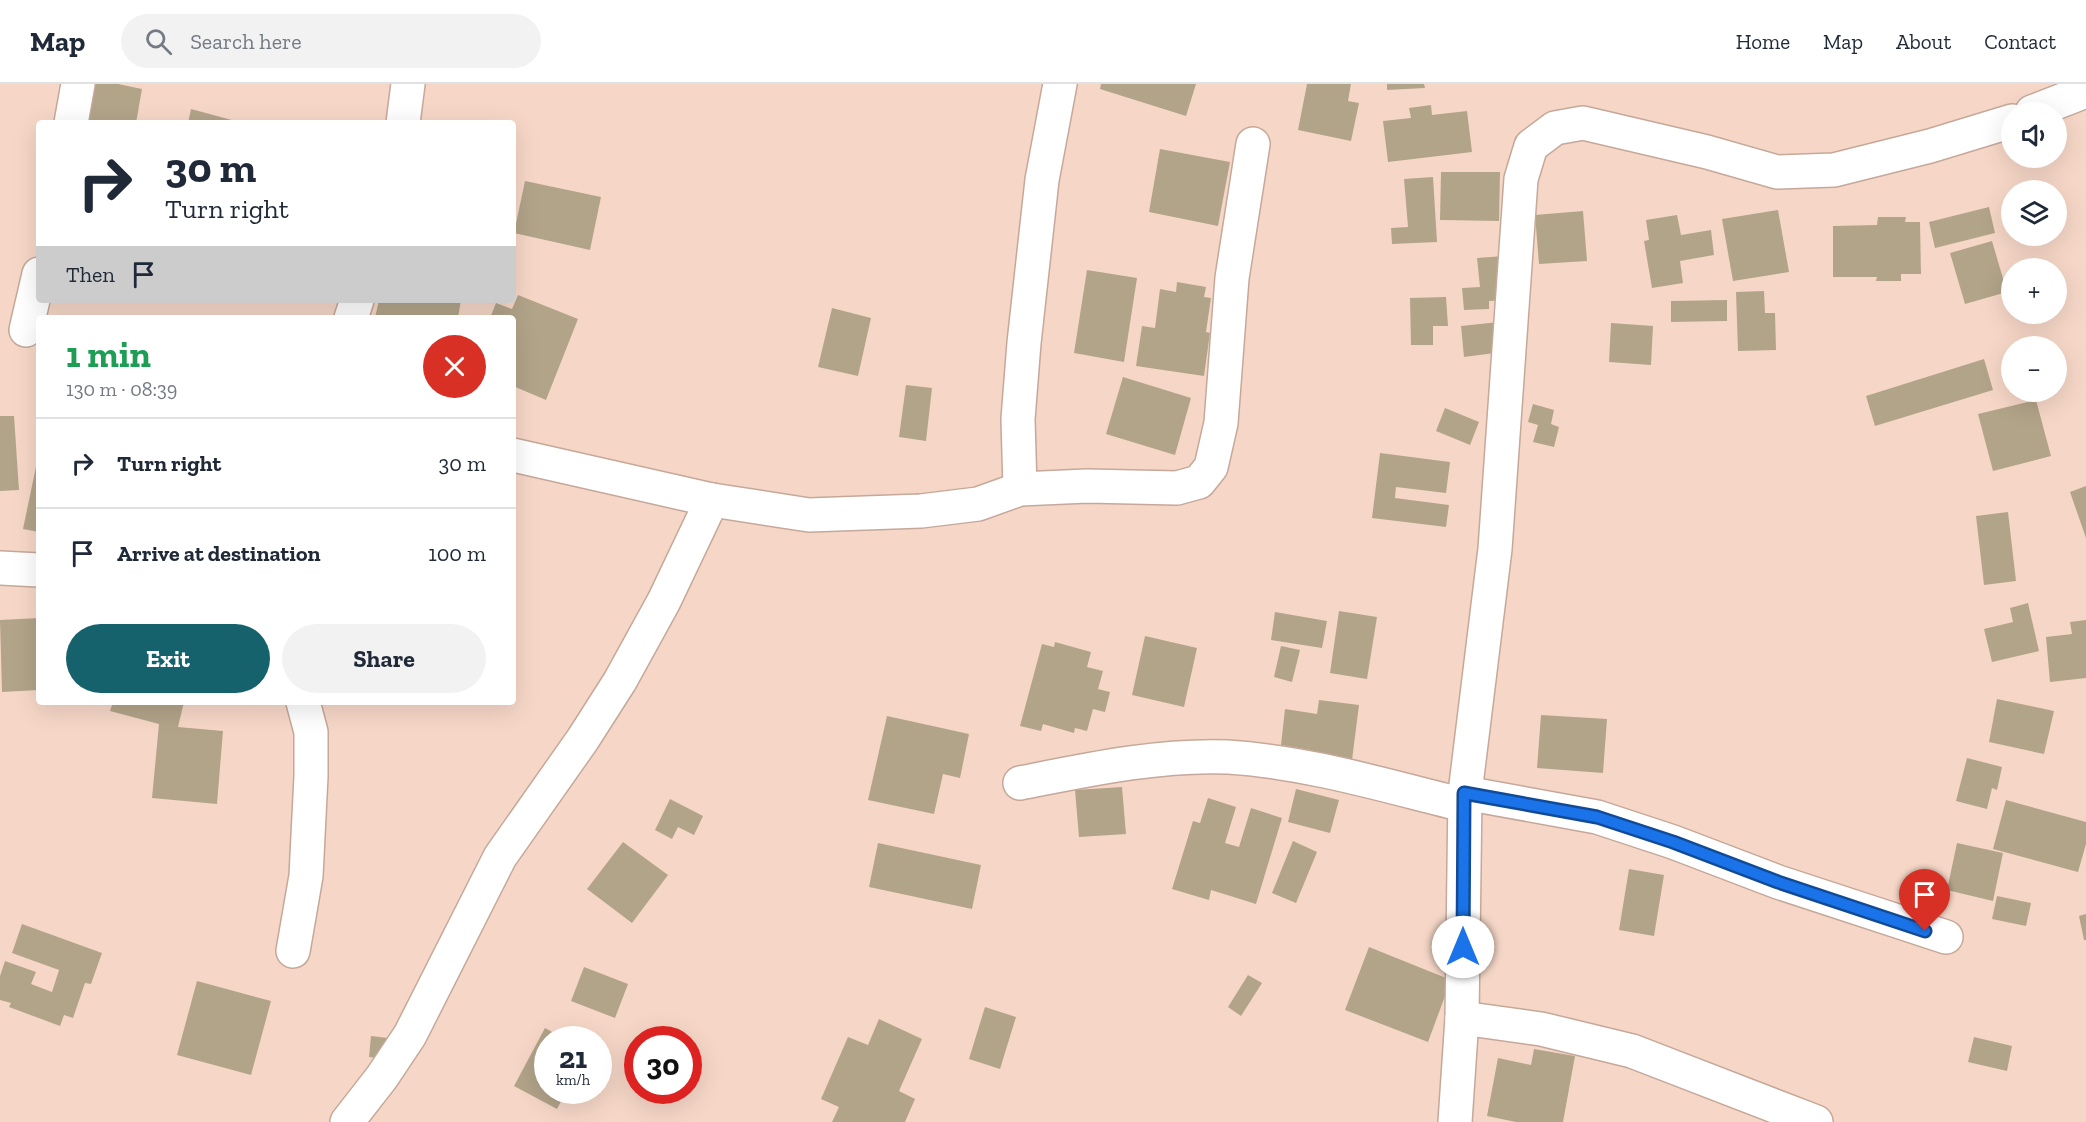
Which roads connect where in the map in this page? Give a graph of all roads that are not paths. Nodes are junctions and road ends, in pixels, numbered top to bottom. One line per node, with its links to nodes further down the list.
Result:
1 (78, 84): 6 (street)
2 (408, 84): 7 (street)
3 (1060, 84): 13 (street)
4 (2086, 91): 5 (street)
5 (2058, 102)
6 (71, 120)
7 (403, 120)
8 (2001, 124): 19 (street)
9 (1252, 144): 13 (street)
10 (36, 284): 11 (street)
11 (22, 329)
12 (516, 456): 14 (street)
13 (1020, 489): 14 (street)
14 (712, 500): 23 (street)
15 (0, 568): 16 (street)
16 (36, 570)
17 (304, 705): 21 (street)
18 (1020, 783): 19 (street)
19 (1464, 799): 20 (street); 22 (street)
20 (1946, 937)
21 (293, 951)
22 (1462, 1018): 24 (street); 25 (street)
23 (346, 1122)
24 (1455, 1122)
25 (1816, 1122)

